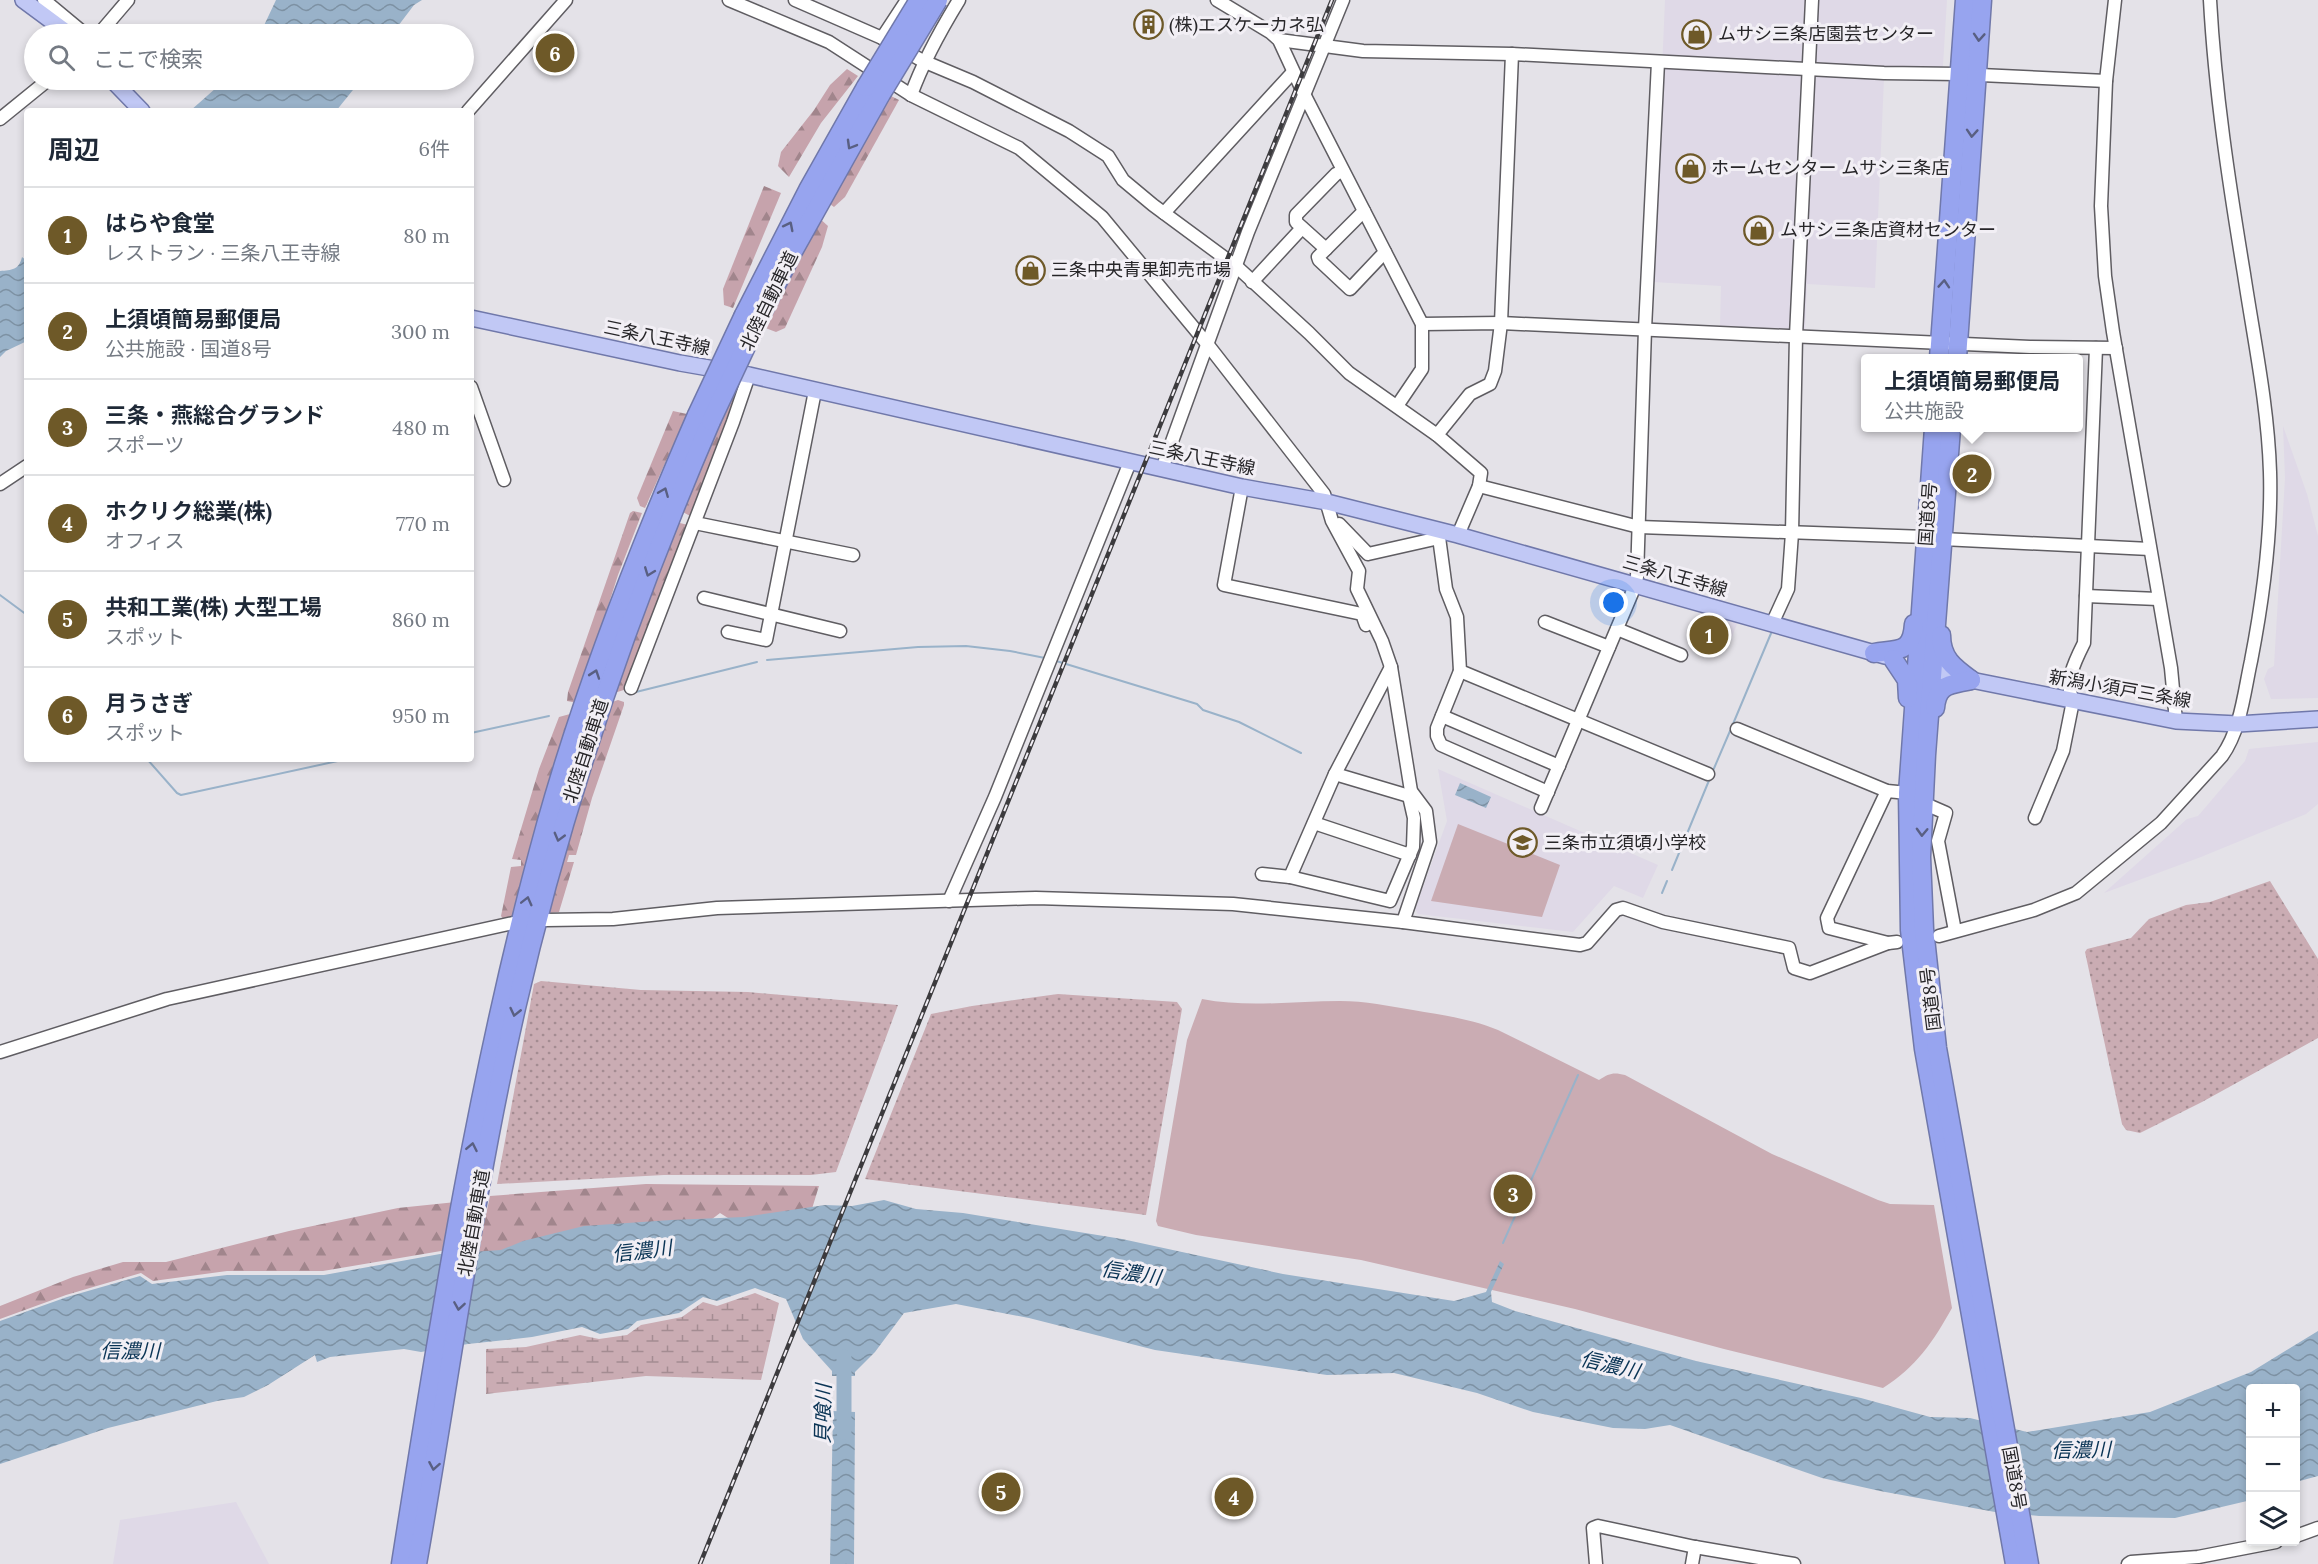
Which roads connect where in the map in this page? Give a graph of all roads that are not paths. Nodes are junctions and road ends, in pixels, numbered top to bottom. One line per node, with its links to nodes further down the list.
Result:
1 (23, 0): 18 (main road)
2 (46, 0): 19 (street)
3 (566, 0): 37 (street)
4 (729, 0): 35 (street)
5 (795, 0): 21 (street)
6 (907, 0): 21 (street)
7 (919, 0): 33 (highway, 北陸自動車道, bridge)
8 (938, 0): 33 (highway, 北陸自動車道, bridge)
9 (959, 0): 25 (street)
10 (1218, 0): 22 (street)
11 (1343, 0): 23 (street)
12 (1812, 0): 27 (street)
13 (1965, 0): 29 (highway)
14 (1982, 0): 29 (highway, one-way to 29)
15 (2115, 0): 30 (street)
16 (2210, 0): 109 (street)
17 (123, 3): 20 (street)
18 (55, 24)
19 (74, 24)
20 (107, 24)
21 (882, 38): 25 (street)
22 (1279, 40): 23 (street); 28 (street)
23 (1324, 46): 24 (street); 34 (street)
24 (1512, 54): 26 (street); 48 (street)
25 (923, 61): 35 (street); 41 (street)
26 (1658, 62): 27 (street); 50 (street)
27 (1809, 70): 29 (street); 51 (street)
28 (1293, 72): 34 (street); 41 (street)
29 (1968, 74): 30 (street); 55 (highway)
30 (2106, 81): 54 (street)
31 (36, 90): 38 (street)
32 (121, 90): 36 (main road)
33 (874, 90): 132 (highway, 北陸自動車道, bridge)
34 (1304, 94): 39 (street); 45 (street)
35 (911, 96): 52 (street)
36 (138, 108)
37 (471, 108)
38 (0, 119)
39 (1343, 171): 40 (street); 42 (street)
40 (1364, 211): 43 (street); 44 (street)
41 (1164, 213): 45 (street)
42 (1302, 228): 43 (street); 46 (street)
43 (1326, 249): 44 (street)
44 (1385, 252): 49 (street)
45 (1237, 267): 46 (street); 52 (street)
46 (1252, 282): 59 (street)
47 (474, 319): 56 (main road, 三条八王寺線)
48 (1501, 323): 49 (street); 50 (street); 62 (street)
49 (1422, 324): 59 (street)
50 (1645, 329): 51 (street); 73 (street)
51 (1796, 336): 55 (street); 74 (street)
52 (1208, 345): 65 (street); 70 (street)
53 (2096, 348): 54 (street); 55 (street); 79 (street)
54 (2116, 348): 80 (street)
55 (1949, 351)
56 (749, 375): 57 (main road, 三条八王寺線); 72 (street)
57 (815, 392): 63 (main road, 三条八王寺線); 78 (street)
58 (474, 395): 66 (street)
59 (1397, 406): 62 (street)
60 (1934, 432): 77 (highway, 国道8号)
61 (1950, 432): 77 (highway, 国道8号)
62 (1437, 435): 68 (street)
63 (1130, 462): 65 (main road, 三条八王寺線); 126 (street)
64 (24, 468): 67 (street)
65 (1162, 469): 69 (main road, 三条八王寺線)
66 (504, 480)
67 (0, 484)
68 (1479, 486): 73 (street); 76 (street)
69 (1242, 487): 70 (main road, 三条八王寺線); 94 (street)
70 (1327, 502): 71 (street); 75 (main road, 三条八王寺線)
71 (1332, 521): 75 (street); 94 (street)
72 (695, 523): 78 (street); 103 (street)
73 (1639, 527): 74 (street); 83 (street)
74 (1792, 533): 77 (street); 90 (street)
75 (1439, 534): 76 (main road, 三条八王寺線); 101 (street)
76 (1458, 535): 83 (main road, 三条八王寺線)
77 (1934, 538): 79 (street); 82 (highway, 国道8号); 84 (highway, 国道8号)
78 (786, 541): 81 (street); 88 (street)
79 (2088, 546): 80 (street); 85 (street)
80 (2150, 549): 87 (street)
81 (853, 555)
82 (1924, 574): 96 (highway); 100 (highway, 国道8号)
83 (1635, 585): 90 (main road, 三条八王寺線); 91 (street)
84 (1938, 593): 100 (highway, 国道8号); 102 (highway)
85 (2086, 596): 87 (street); 104 (street)
86 (704, 598): 88 (street)
87 (2158, 599): 108 (street)
88 (771, 615): 92 (street); 93 (street)
89 (1545, 622): 95 (street)
90 (1772, 624): 96 (main road, 三条八王寺線)
91 (1617, 629): 95 (street); 97 (street)
92 (840, 631)
93 (728, 632)
94 (1382, 641): 99 (street)
95 (1609, 647): 107 (street)
96 (1874, 652): 98 (main road, 三条八王寺線)
97 (1680, 655)
98 (1893, 659): 100 (main road, 三条八王寺線); 111 (highway)
99 (1391, 667): 114 (street); 118 (street)
100 (1925, 667): 102 (main road, 新潟小須戸三条線); 111 (highway, 国道8号); 112 (highway, 国道8号)
101 (1460, 671): 105 (street); 107 (street)
102 (1971, 680): 104 (main road, 新潟小須戸三条線); 112 (highway)
103 (631, 688)
104 (2073, 701): 108 (main road, 新潟小須戸三条線); 121 (street)
105 (1442, 716): 113 (street); 117 (street)
106 (2318, 719): 109 (main road, 新潟小須戸三条線)
107 (1578, 721): 113 (street); 115 (street)
108 (2176, 721): 109 (main road, 新潟小須戸三条線)
109 (2238, 724): 130 (street)
110 (1737, 729): 116 (street)
111 (1913, 735): 119 (highway, 国道8号)
112 (1926, 755): 119 (highway, 国道8号)
113 (1559, 766): 117 (street)
114 (1335, 774): 118 (street); 122 (street)
115 (1708, 774)
116 (1887, 791): 119 (street); 128 (street)
117 (1548, 792): 120 (street)
118 (1410, 794): 123 (street); 128 (street)
119 (1916, 798): 130 (street); 138 (highway, 国道8号)
120 (1541, 808)
121 (2035, 818)
122 (1314, 823): 123 (street); 125 (street)
123 (1410, 855): 125 (street)
124 (1262, 874): 125 (street)
125 (1290, 878)
126 (950, 901): 127 (street); 128 (street)
127 (546, 920)
128 (1403, 922)
129 (513, 923): 133 (street)
130 (1955, 931): 131 (street)
131 (1939, 936)
132 (521, 956): 139 (highway, 北陸自動車道, one-way to 132); 140 (highway, 北陸自動車道, one-way to 140)
133 (0, 1052)
134 (2318, 1528): 135 (street)
135 (2300, 1534)
136 (2255, 1546): 144 (street)
137 (1695, 1547): 141 (street); 142 (street); 143 (street)
138 (2021, 1560)
139 (401, 1564)
140 (417, 1564)
141 (1596, 1564)
142 (1692, 1564)
143 (1794, 1564)
144 (2128, 1564)

